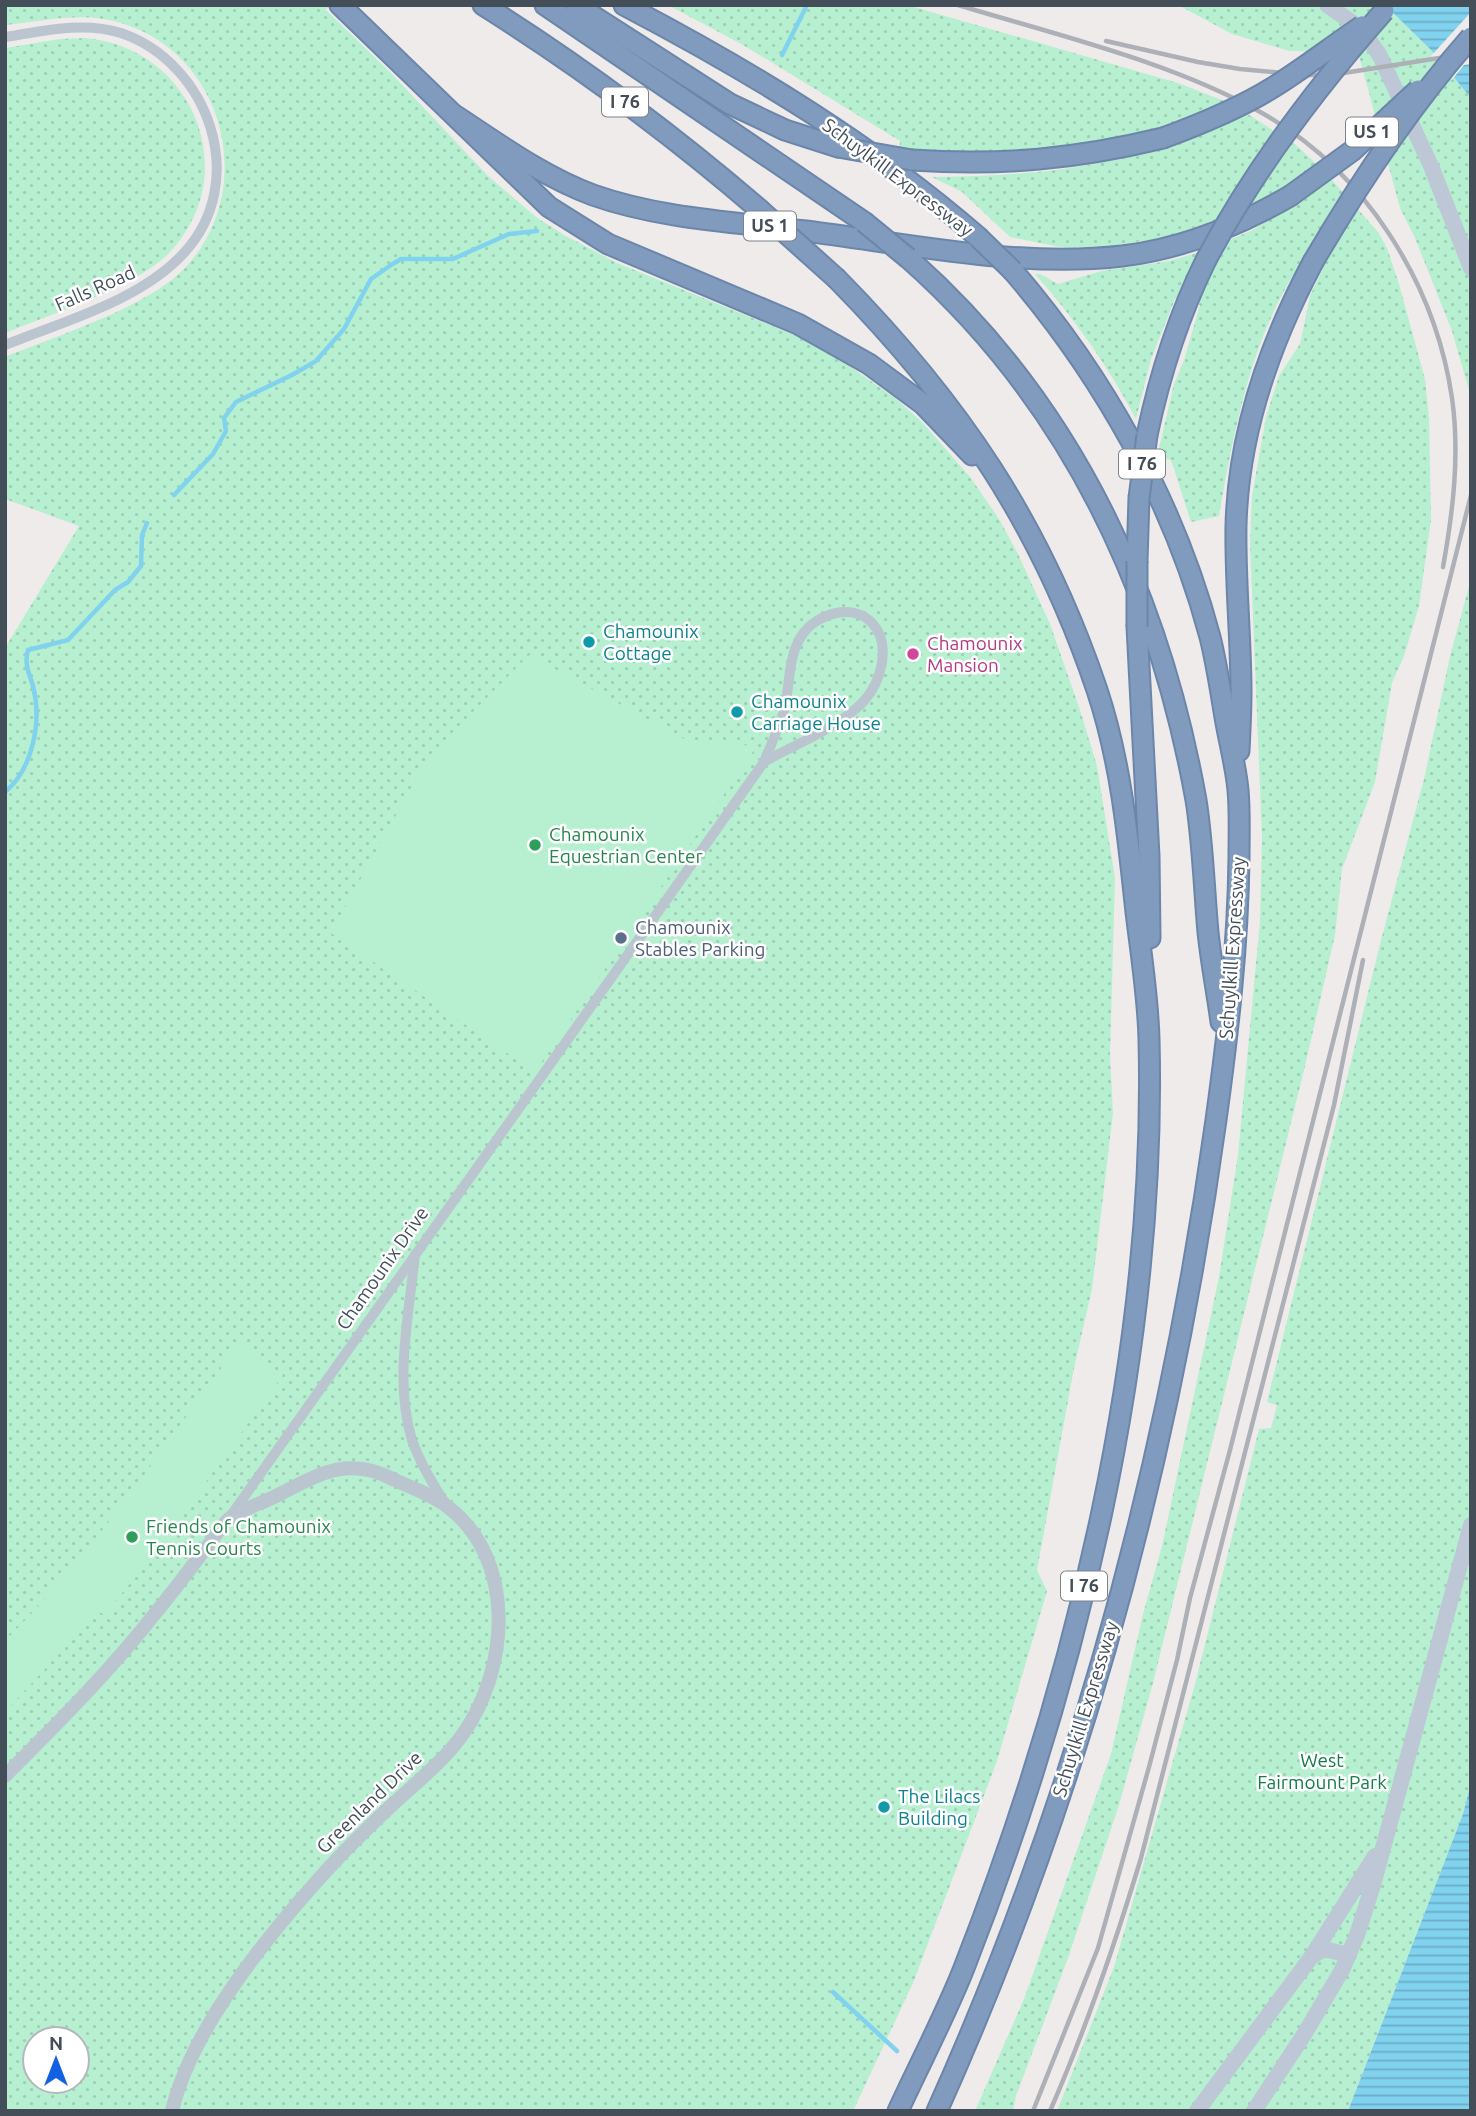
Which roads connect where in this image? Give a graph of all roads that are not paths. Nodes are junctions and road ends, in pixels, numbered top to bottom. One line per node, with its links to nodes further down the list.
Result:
1 (340, 5): 11 (highway, US 1)
2 (483, 5): 14 (highway, Schuylkill Expressway / I 76, bridge)
3 (545, 5): 18 (highway, bridge)
4 (576, 5): 7 (highway, bridge)
5 (624, 5): 16 (highway, Schuylkill Expressway / I 76, bridge)
6 (1327, 5): 12 (main road)
7 (1387, 8): 17 (highway, bridge)
8 (5, 37): 13 (street, Falls Road)
9 (1471, 37): 10 (highway, US 1, bridge)
10 (1449, 61): 11 (highway, US 1, bridge); 16 (highway, bridge)
11 (456, 117): 14 (highway)
12 (1471, 268)
13 (5, 345)
14 (1025, 522): 17 (highway, Schuylkill Expressway / I 76)
15 (764, 762): 15 (street, Chamounix Drive); 19 (street, Chamounix Drive)
16 (1238, 790): 18 (highway, Schuylkill Expressway / I 76)
17 (1149, 1033): 28 (highway, Schuylkill Expressway / I 76)
18 (1225, 1051): 29 (highway, Schuylkill Expressway / I 76)
19 (415, 1255): 20 (street, Greenland Drive); 21 (street, Chamounix Drive)
20 (446, 1506): 21 (street, Greenland Drive); 27 (street, Greenland Drive)
21 (229, 1519): 23 (street, Chamounix Drive)
22 (1471, 1525): 24 (main road)
23 (5, 1776)
24 (1385, 1839): 25 (main road); 26 (main road)
25 (1349, 1955): 26 (main road); 31 (main road)
26 (1312, 1956): 30 (main road)
27 (172, 2111)
28 (898, 2111)
29 (937, 2111)
30 (1197, 2111)
31 (1254, 2111)

